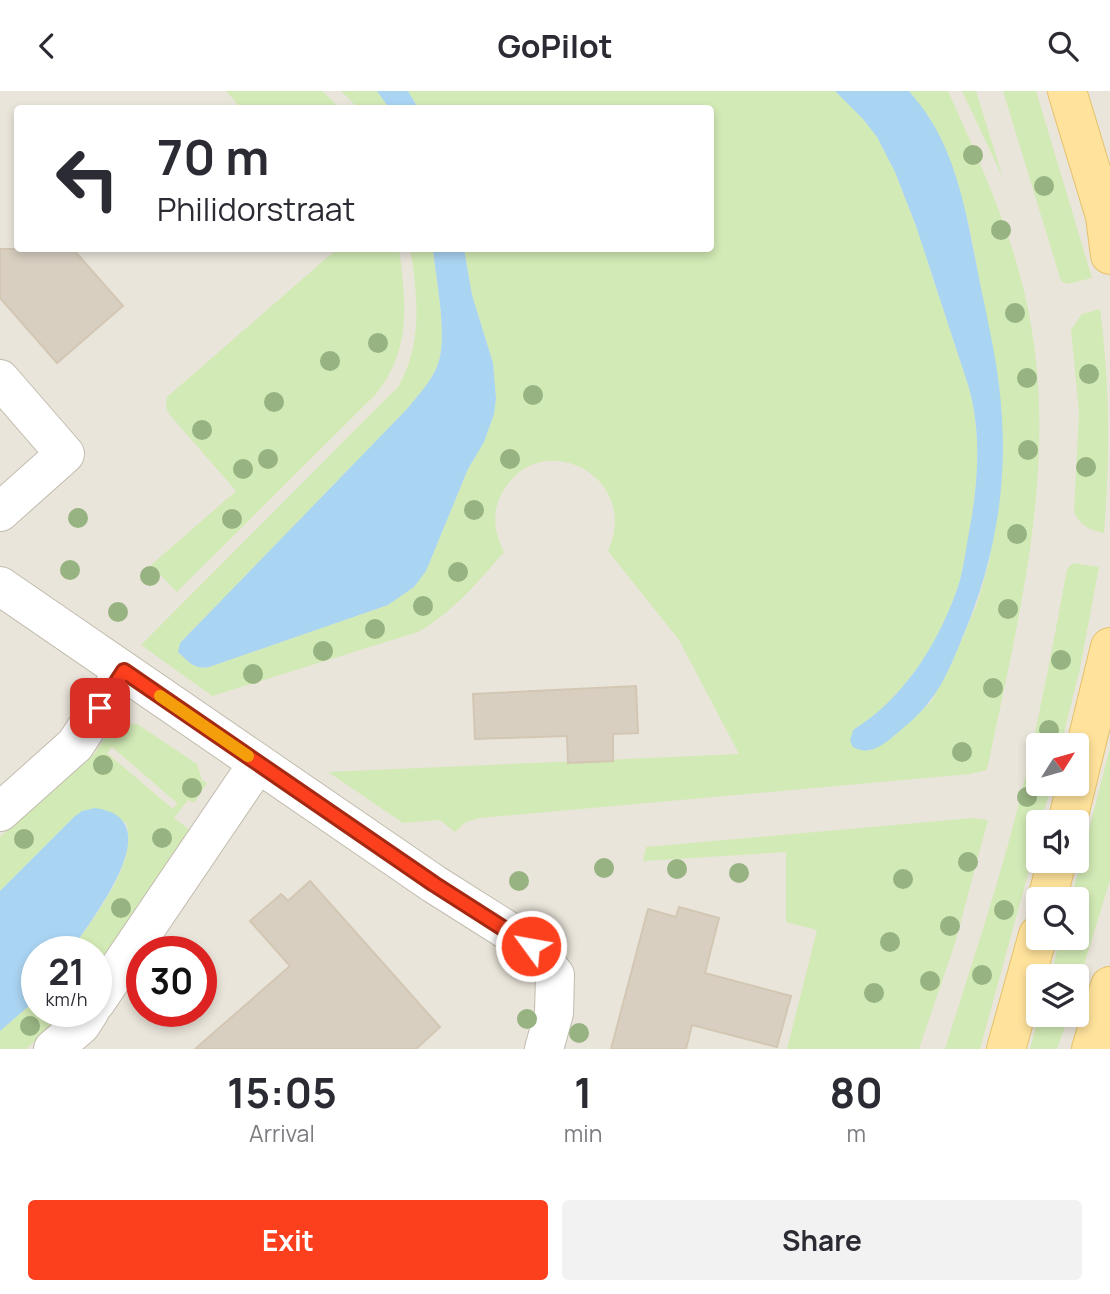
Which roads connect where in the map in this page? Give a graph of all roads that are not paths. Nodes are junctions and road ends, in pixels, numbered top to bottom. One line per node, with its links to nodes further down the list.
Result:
1 (1067, 91): 2 (main road)
2 (1110, 255)
3 (0, 379): 4 (street)
4 (0, 512)
5 (0, 586): 7 (street)
6 (1110, 647): 9 (main road)
7 (124, 671): 8 (street); 10 (street)
8 (258, 763): 12 (street); 16 (street)
9 (1070, 810)
10 (0, 812)
11 (1034, 950): 17 (main road)
12 (112, 978)
13 (1110, 986): 18 (main road)
14 (79, 1027): 15 (street)
15 (53, 1049)
16 (544, 1049)
17 (1006, 1049)
18 (1091, 1049)

